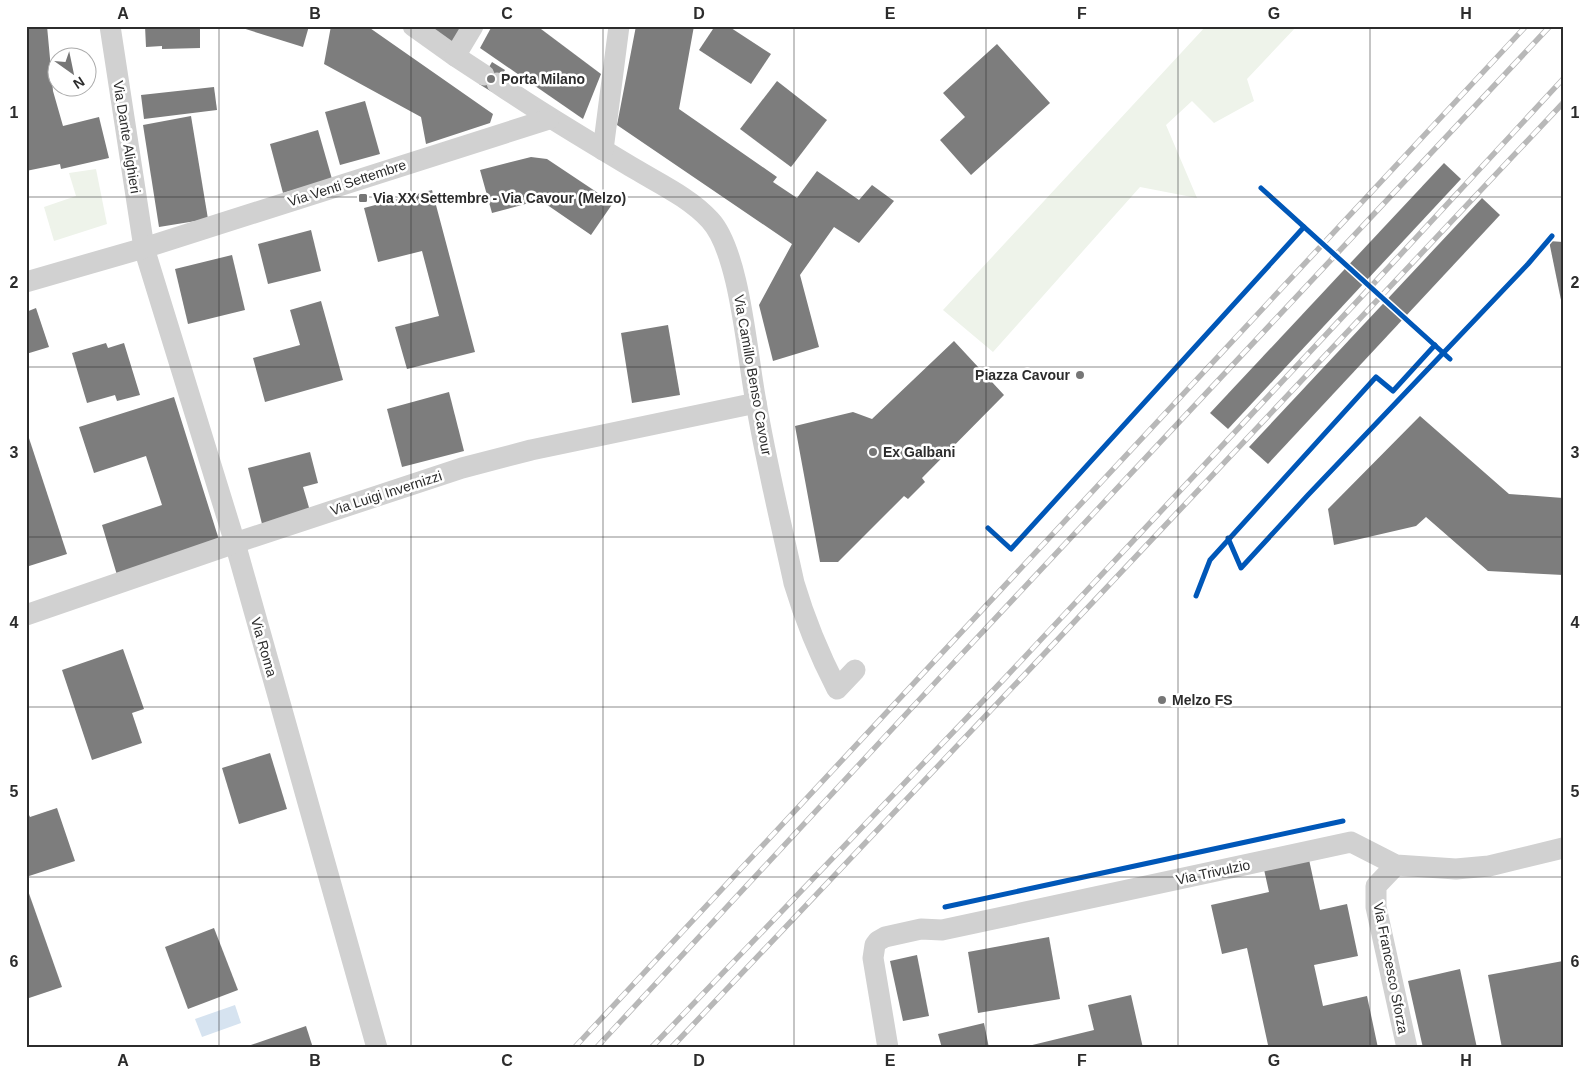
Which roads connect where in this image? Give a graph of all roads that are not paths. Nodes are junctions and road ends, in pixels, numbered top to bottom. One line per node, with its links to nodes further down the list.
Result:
1 (110, 26): 8 (street, Via Dante Alighieri)
2 (413, 26): 5 (street, Via Camillo Benso Cavour)
3 (473, 26): 5 (street)
4 (619, 26): 7 (street)
5 (455, 56): 6 (street, Via Camillo Benso Cavour)
6 (549, 118): 7 (street, Via Camillo Benso Cavour); 8 (street, Via Venti Settembre)
7 (603, 150): 10 (street, Via Camillo Benso Cavour)
8 (144, 248): 9 (street, Via Venti Settembre); 11 (street, Via Roma)
9 (26, 282)
10 (756, 403): 11 (street, Via Luigi Invernizzi); 13 (street, Via Camillo Benso Cavour)
11 (235, 543): 12 (street, Via Luigi Invernizzi); 16 (street, Via Roma)
12 (26, 615)
13 (855, 670)
14 (1563, 848): 15 (street, Via Trivulzio)
15 (1396, 865): 17 (street, Via Trivulzio); 18 (street, Via Francesco Sforza)
16 (377, 1048)
17 (888, 1048)
18 (1407, 1048)

